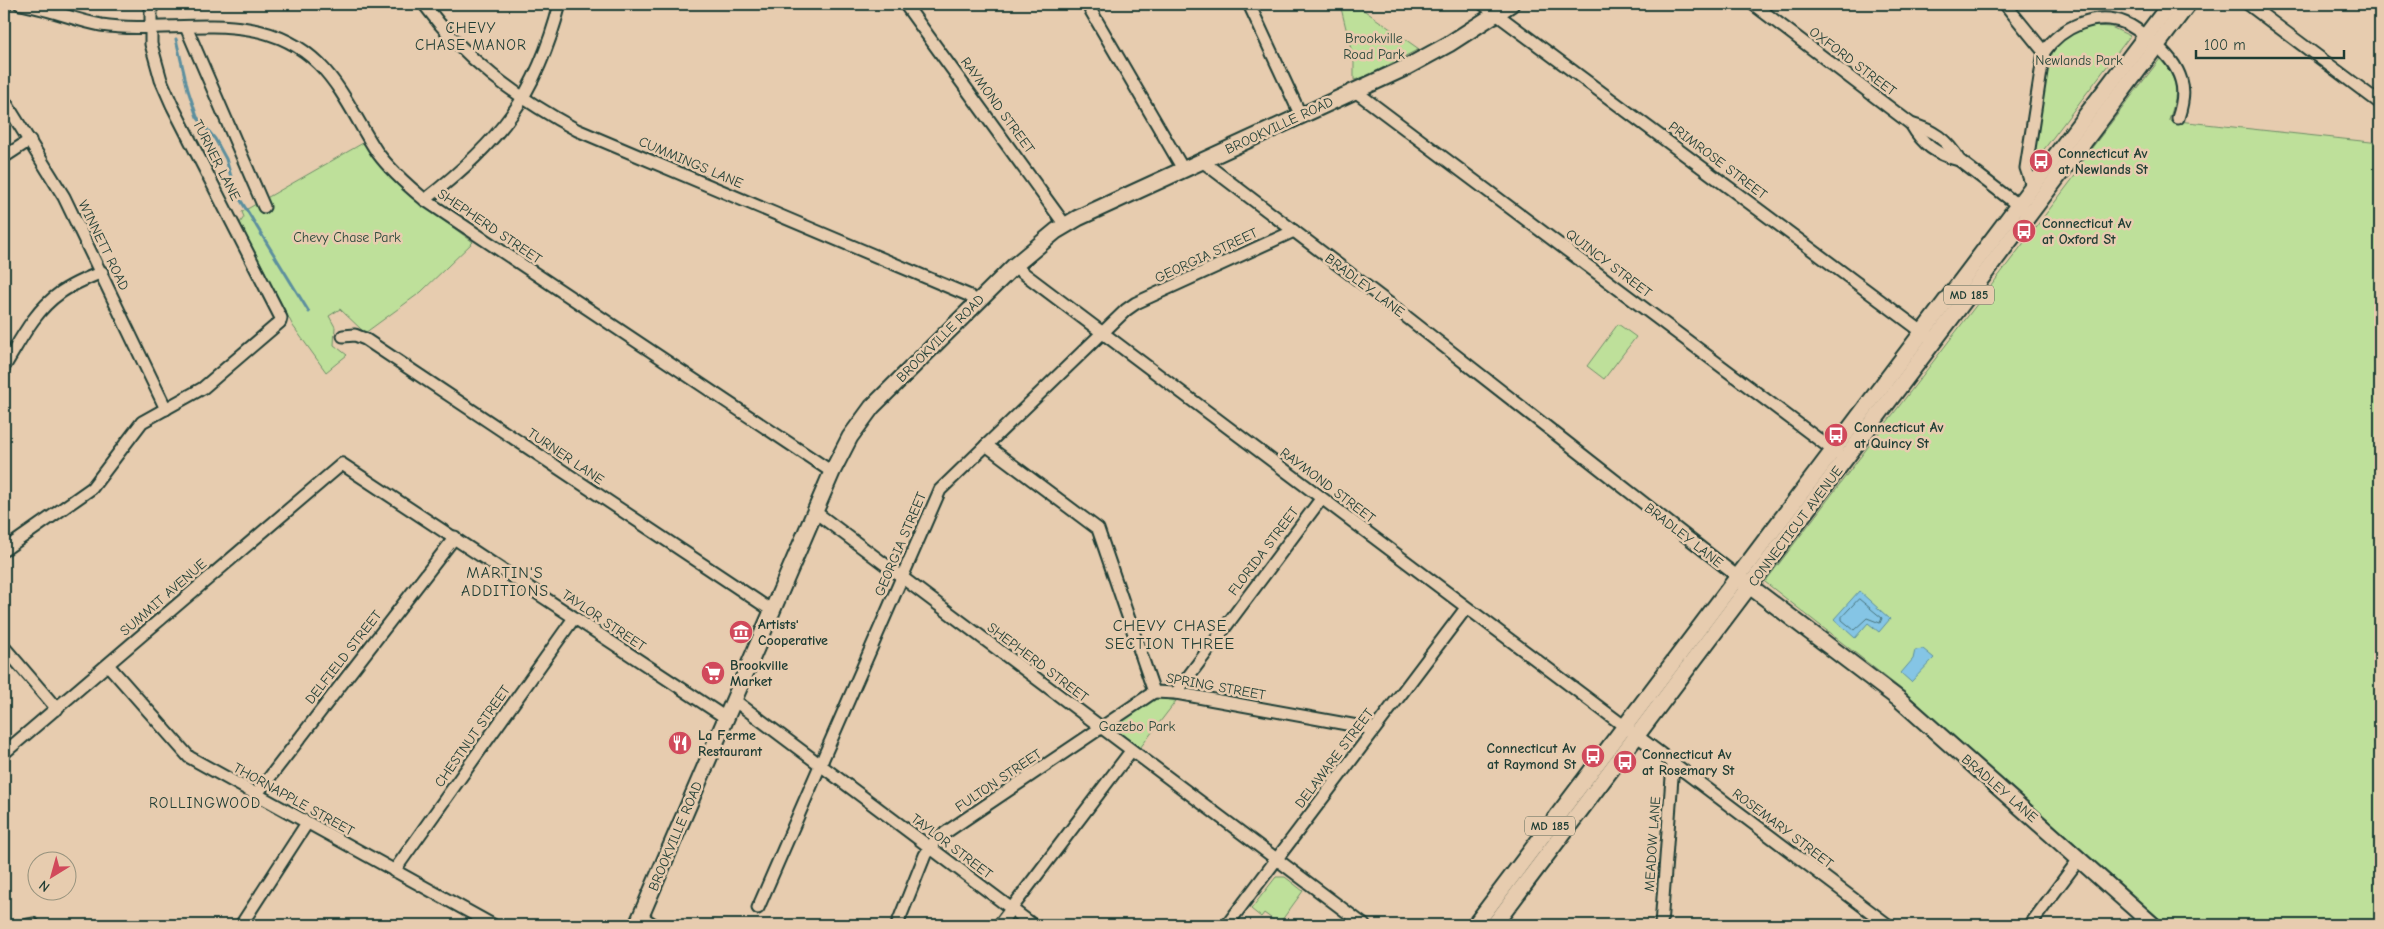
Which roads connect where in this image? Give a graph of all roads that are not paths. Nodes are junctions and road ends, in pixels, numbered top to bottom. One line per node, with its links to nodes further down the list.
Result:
1 (20, 4): 16 (street, SHEPHERD STREET)
2 (151, 4): 16 (street, TURNER LANE)
3 (424, 4): 21 (street, CUMMINGS LANE)
4 (560, 4): 21 (street)
5 (906, 4): 34 (street, RAYMOND STREET)
6 (1087, 4): 29 (street)
7 (1249, 4): 24 (street)
8 (1484, 4): 15 (street, PRIMROSE STREET)
9 (1511, 4): 15 (main road, BROOKVILLE ROAD)
10 (1753, 4): 33 (street, OXFORD STREET)
11 (2005, 4): 19 (street)
12 (2170, 4): 18 (main road, CONNECTICUT AVENUE / MD 185)
13 (2188, 4): 18 (main road, CONNECTICUT AVENUE / MD 185)
14 (2248, 4): 23 (street)
15 (1496, 13): 20 (main road, BROOKVILLE ROAD); 41 (street, PRIMROSE STREET)
16 (151, 26): 17 (street, SHEPHERD STREET); 43 (street, TURNER LANE)
17 (186, 27): 31 (street, SHEPHERD STREET); 32 (street, TURNER LANE)
18 (2151, 40): 19 (street); 25 (street); 30 (main road, CONNECTICUT AVENUE / MD 185); 33 (main road, CONNECTICUT AVENUE / MD 185)
19 (2044, 52): 30 (street)
20 (1355, 91): 24 (main road, BROOKVILLE ROAD); 45 (street, QUINCY STREET)
21 (522, 98): 31 (street); 38 (street, CUMMINGS LANE)
22 (4, 100): 26 (street, WINNETT ROAD)
23 (2380, 103)
24 (1301, 116): 28 (main road, BROOKVILLE ROAD)
25 (2178, 118)
26 (30, 140): 27 (street); 37 (street, WINNETT ROAD)
27 (4, 157)
28 (1202, 161): 29 (main road, BROOKVILLE ROAD); 35 (street, BRADLEY LANE)
29 (1183, 169): 34 (main road, BROOKVILLE ROAD)
30 (2032, 186): 33 (main road, CONNECTICUT AVENUE / MD 185)
31 (425, 200): 47 (street, SHEPHERD STREET)
32 (264, 207)
33 (2024, 210): 41 (main road, CONNECTICUT AVENUE / MD 185)
34 (1065, 225): 36 (main road, BROOKVILLE ROAD)
35 (1294, 231): 39 (street, GEORGIA STREET); 53 (street, BRADLEY LANE)
36 (1014, 266): 38 (main road, BROOKVILLE ROAD); 39 (street, RAYMOND STREET)
37 (102, 272): 42 (street); 43 (street, WINNETT ROAD)
38 (976, 301): 47 (main road, BROOKVILLE ROAD)
39 (1101, 334): 44 (street, GEORGIA STREET); 48 (street, RAYMOND STREET)
40 (342, 336): 55 (street, TURNER LANE)
41 (1928, 336): 45 (main road, CONNECTICUT AVENUE / MD 185)
42 (4, 367)
43 (166, 409): 51 (street)
44 (986, 445): 52 (street, GEORGIA STREET); 59 (street, SPRING STREET)
45 (1839, 455): 53 (main road, CONNECTICUT AVENUE / MD 185)
46 (342, 464): 50 (street, TAYLOR STREET); 58 (street, SUMMIT AVENUE)
47 (832, 472): 49 (main road, BROOKVILLE ROAD)
48 (1321, 499): 54 (street, RAYMOND STREET); 60 (street, FLORIDA STREET)
49 (814, 512): 52 (street, SHEPHERD STREET); 55 (main road, BROOKVILLE ROAD)
50 (455, 537): 56 (street, TAYLOR STREET); 71 (street, DELFIELD STREET)
51 (4, 550)
52 (901, 578): 64 (street, SHEPHERD STREET); 70 (street, GEORGIA STREET)
53 (1744, 582): 66 (main road, CONNECTICUT AVENUE / MD 185); 74 (main road, BRADLEY LANE)
54 (1466, 608): 65 (street, DELAWARE STREET); 66 (street, RAYMOND STREET)
55 (771, 610): 61 (main road, BROOKVILLE ROAD)
56 (574, 618): 63 (street, TAYLOR STREET); 76 (street, CHESTNUT STREET)
57 (4, 647): 62 (street)
58 (108, 664): 62 (street, SUMMIT AVENUE); 71 (street, THORNAPPLE STREET)
59 (1154, 692): 60 (street, SPRING STREET); 64 (street, FULTON STREET)
60 (1176, 693): 65 (street, SPRING STREET)
61 (734, 700): 63 (main road, BROOKVILLE ROAD); 70 (street, TAYLOR STREET)
62 (57, 709): 68 (street, SUMMIT AVENUE)
63 (726, 718): 79 (main road, BROOKVILLE ROAD)
64 (1101, 728): 67 (street, SHEPHERD STREET); 73 (street, FULTON STREET)
65 (1374, 729): 75 (street, DELAWARE STREET)
66 (1630, 732): 69 (street, ROSEMARY STREET); 88 (main road, CONNECTICUT AVENUE / MD 185); 89 (main road, CONNECTICUT AVENUE / MD 185)
67 (1131, 751): 75 (street, SHEPHERD STREET); 78 (street)
68 (4, 753)
69 (1673, 764): 90 (street, MEADOW LANE); 91 (street, ROSEMARY STREET)
70 (821, 765): 73 (street, TAYLOR STREET); 77 (street, GEORGIA STREET)
71 (256, 795): 72 (street, THORNAPPLE STREET)
72 (306, 823): 76 (street, THORNAPPLE STREET); 80 (street)
73 (930, 848): 78 (street, TAYLOR STREET); 83 (street, FULTON STREET)
74 (2080, 858): 92 (street); 93 (main road, BRADLEY LANE)
75 (1276, 860): 86 (street, DELAWARE STREET); 87 (street, SHEPHERD STREET)
76 (394, 871): 81 (street, THORNAPPLE STREET)
77 (758, 908)
78 (1012, 909): 84 (street); 85 (street, TAYLOR STREET)
79 (638, 921): 82 (street)
80 (242, 925)
81 (494, 925)
82 (654, 925)
83 (897, 925)
84 (999, 925)
85 (1033, 925)
86 (1227, 925)
87 (1364, 925)
88 (1475, 925)
89 (1494, 925)
90 (1661, 925)
91 (1888, 925)
92 (2030, 925)
93 (2154, 925)

